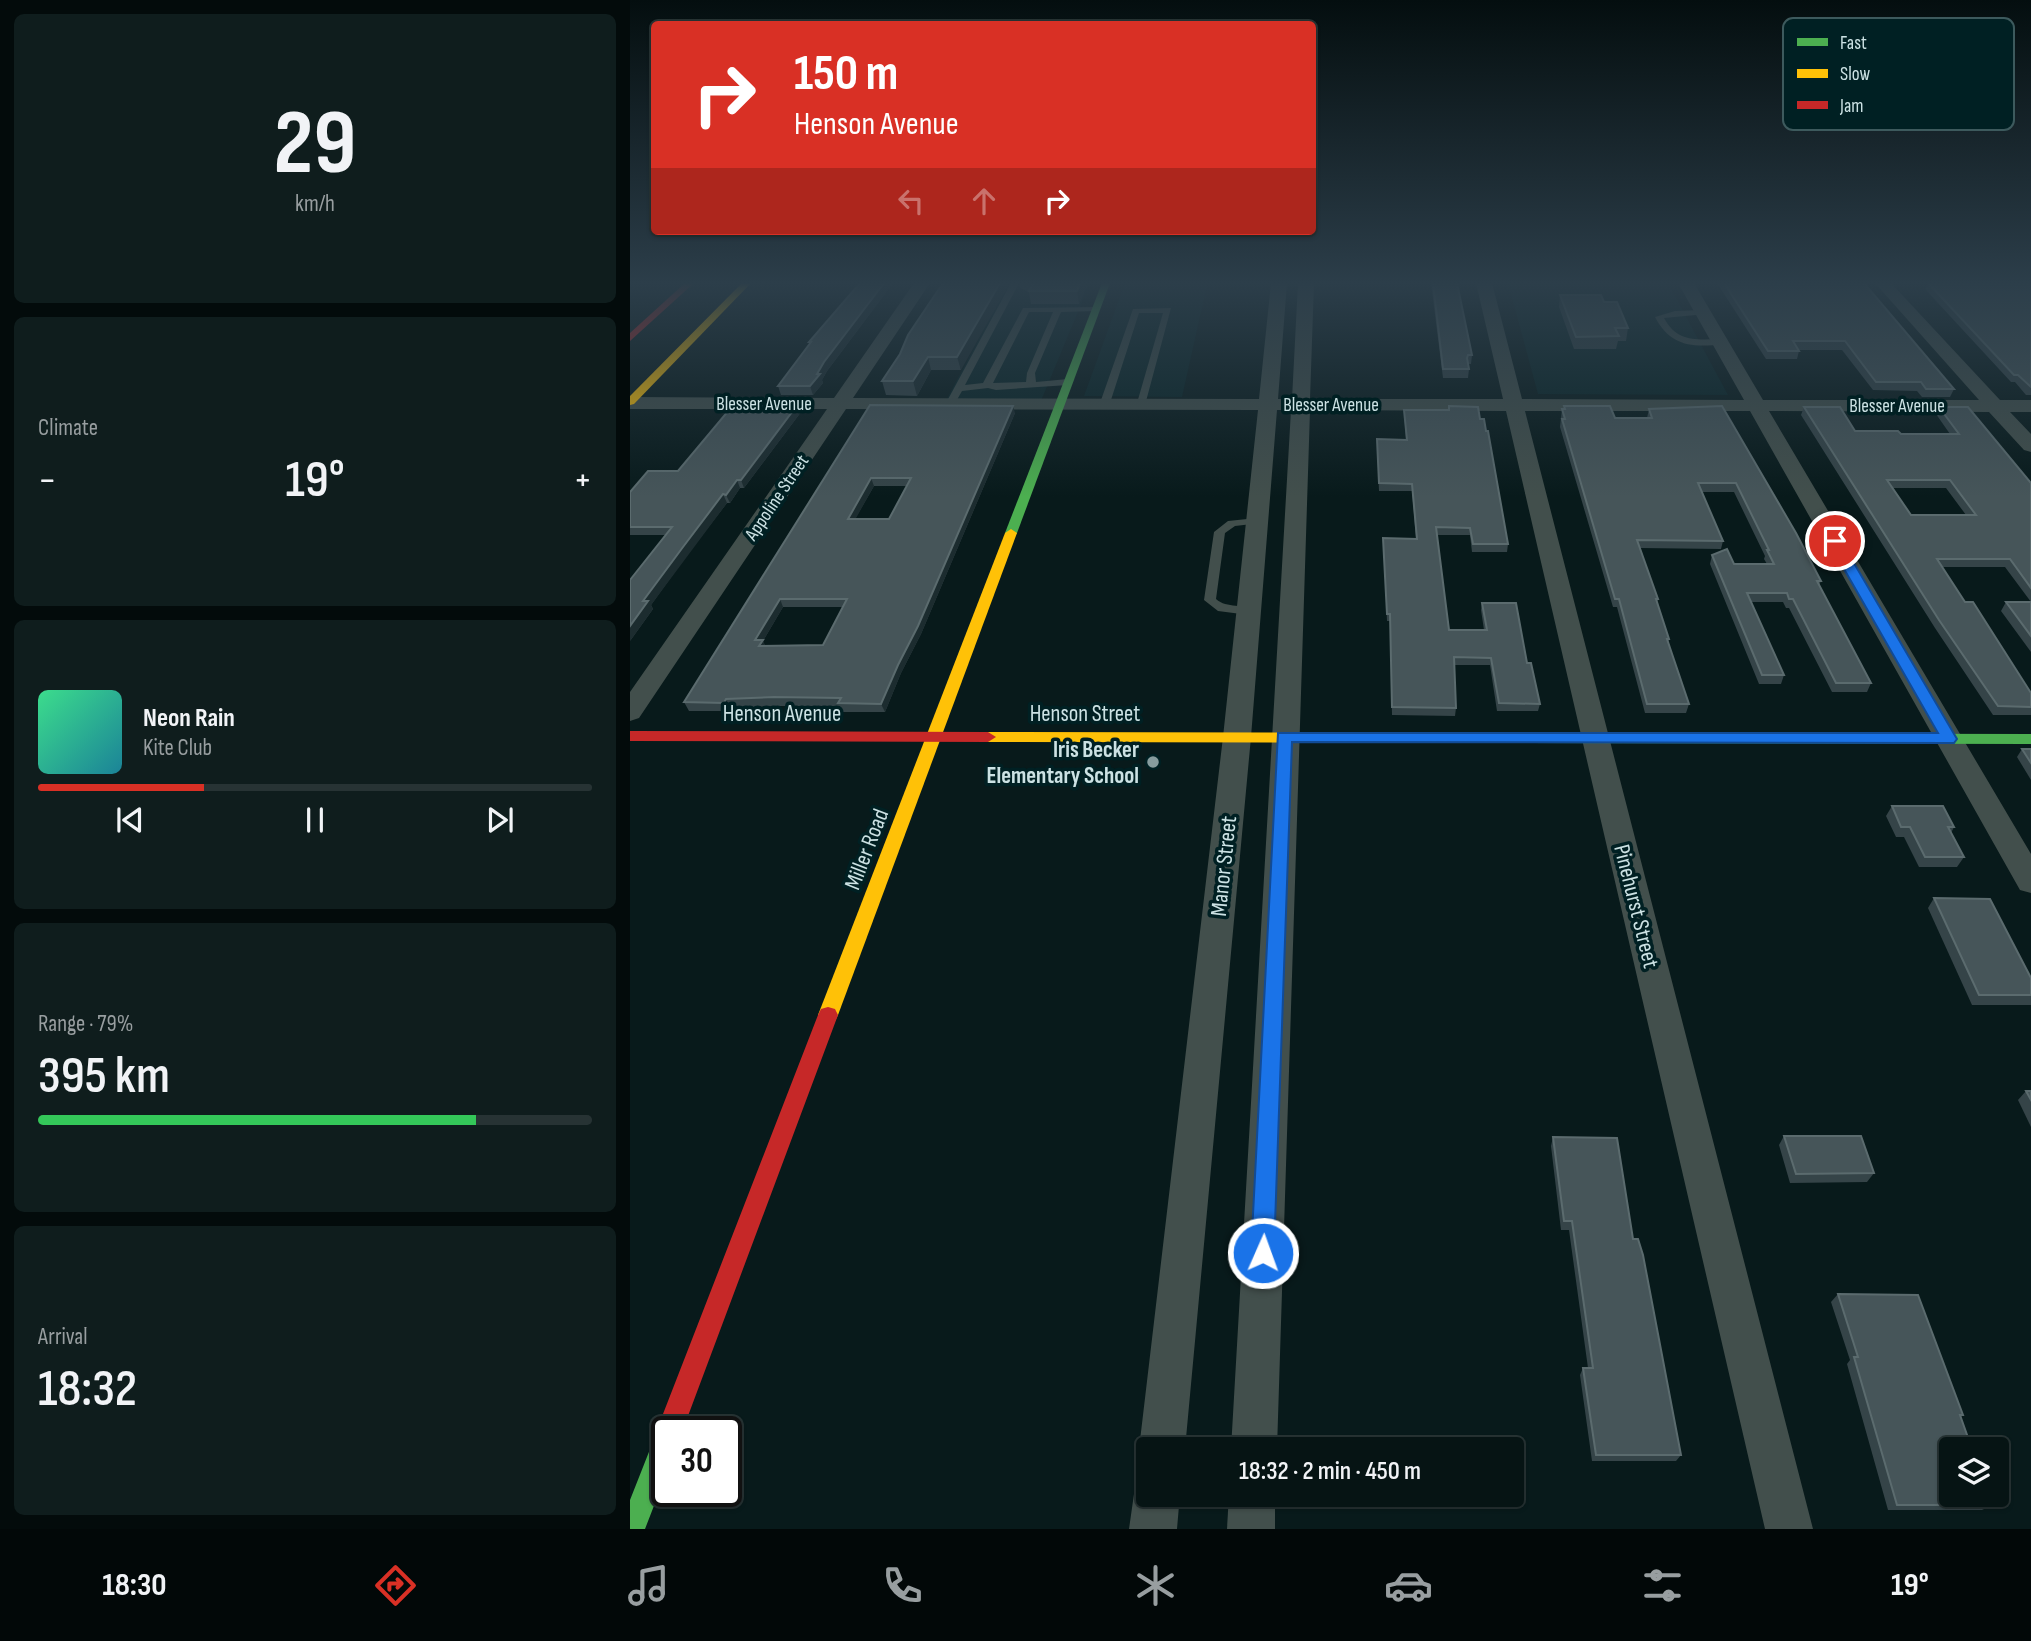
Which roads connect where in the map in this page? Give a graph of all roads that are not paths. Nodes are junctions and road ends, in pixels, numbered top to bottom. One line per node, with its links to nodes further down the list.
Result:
1 (677, 354): 18 (street)
2 (874, 354): 19 (street, Appoline Street)
3 (983, 354): 17 (lane)
4 (998, 354): 15 (lane)
5 (1039, 354): 16 (lane)
6 (1079, 354): 14 (street, Miller Road)
7 (1121, 354): 21 (lane)
8 (1156, 354): 22 (lane)
9 (1272, 354): 23 (street, Manor Street)
10 (1303, 354): 24 (street)
11 (1502, 354): 25 (street, Pinehurst Street)
12 (1727, 354): 26 (street)
13 (1947, 354): 27 (street)
14 (1068, 382): 16 (lane); 20 (street, Miller Road)
15 (988, 385): 16 (lane); 17 (lane)
16 (1031, 385)
17 (955, 396): 19 (street, Blesser Avenue); 20 (street, Blesser Avenue)
18 (630, 402): 19 (street, Blesser Avenue)
19 (841, 403): 30 (street, Appoline Street)
20 (1060, 403): 21 (street, Blesser Avenue); 32 (street, Miller Road)
21 (1105, 403): 22 (street, Blesser Avenue)
22 (1142, 403): 23 (street, Blesser Avenue)
23 (1268, 403): 24 (street, Blesser Avenue); 33 (street, Manor Street)
24 (1301, 404): 25 (street, Blesser Avenue); 34 (street)
25 (1514, 404): 26 (street, Blesser Avenue); 35 (street, Pinehurst Street)
26 (1756, 405): 27 (street, Blesser Avenue); 36 (street)
27 (1994, 406): 28 (street, Blesser Avenue); 29 (street)
28 (2031, 406)
29 (2031, 446)
30 (630, 712)
31 (630, 736): 32 (street, Henson Avenue)
32 (933, 736): 33 (street, Henson Street); 39 (street, Miller Road)
33 (1237, 737): 34 (street); 40 (street, Manor Street)
34 (1284, 737): 35 (street); 41 (street)
35 (1596, 737): 36 (street); 48 (street, Pinehurst Street)
36 (1949, 739): 37 (street); 38 (street)
37 (2031, 739)
38 (2031, 881)
39 (675, 1416)
40 (1163, 1437)
41 (1255, 1437)
42 (651, 1480): 45 (street)
43 (1156, 1507): 46 (street)
44 (1252, 1507): 47 (street)
45 (632, 1529)
46 (1153, 1529)
47 (1251, 1529)
48 (1789, 1529)

